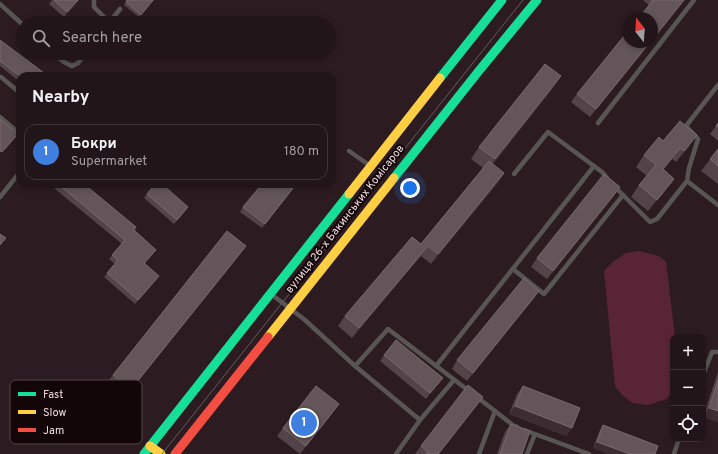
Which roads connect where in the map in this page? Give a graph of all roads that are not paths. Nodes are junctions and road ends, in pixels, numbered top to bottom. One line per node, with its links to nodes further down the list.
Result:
1 (94, 0): 7 (lane)
2 (537, 0): 29 (street, вулиця 26-х Бакинських Комісаров)
3 (694, 0): 16 (lane)
4 (498, 1): 19 (street, вулиця 26-х Бакинських Комісаров)
5 (0, 4): 9 (lane)
6 (120, 9): 8 (lane)
7 (102, 16)
8 (114, 16)
9 (16, 19)
10 (62, 60): 11 (lane)
11 (80, 60)
12 (1, 77): 14 (lane)
13 (718, 85): 23 (lane)
14 (16, 90)
15 (0, 117): 17 (lane)
16 (598, 123)
17 (16, 131)
18 (349, 151): 19 (lane)
19 (370, 166): 28 (street, вулиця 26-х Бакинських Комісаров)
20 (594, 166): 21 (lane); 24 (lane); 27 (lane)
21 (514, 174)
22 (16, 177): 25 (lane)
23 (687, 180): 24 (lane); 26 (lane)
24 (623, 195): 27 (lane)
25 (0, 197)
26 (718, 205)
27 (513, 268): 32 (lane)
28 (270, 293): 29 (lane); 39 (street, вулиця 26-х Бакинських Комісаров)
29 (290, 308): 31 (lane); 42 (street, вулиця 26-х Бакинських Комісаров)
30 (718, 352): 33 (lane)
31 (355, 366): 32 (lane); 36 (lane)
32 (436, 366): 34 (lane)
33 (705, 370)
34 (454, 380): 35 (lane); 36 (lane)
35 (495, 411): 37 (lane); 44 (lane)
36 (420, 420): 43 (lane)
37 (535, 434): 45 (lane); 46 (lane)
38 (678, 442): 47 (lane)
39 (150, 446): 40 (street, вулиця 26-х Бакинських Комісаров); 41 (street)
40 (144, 454)
41 (161, 454)
42 (175, 454)
43 (396, 454)
44 (479, 454)
45 (527, 454)
46 (589, 454)
47 (674, 454)

